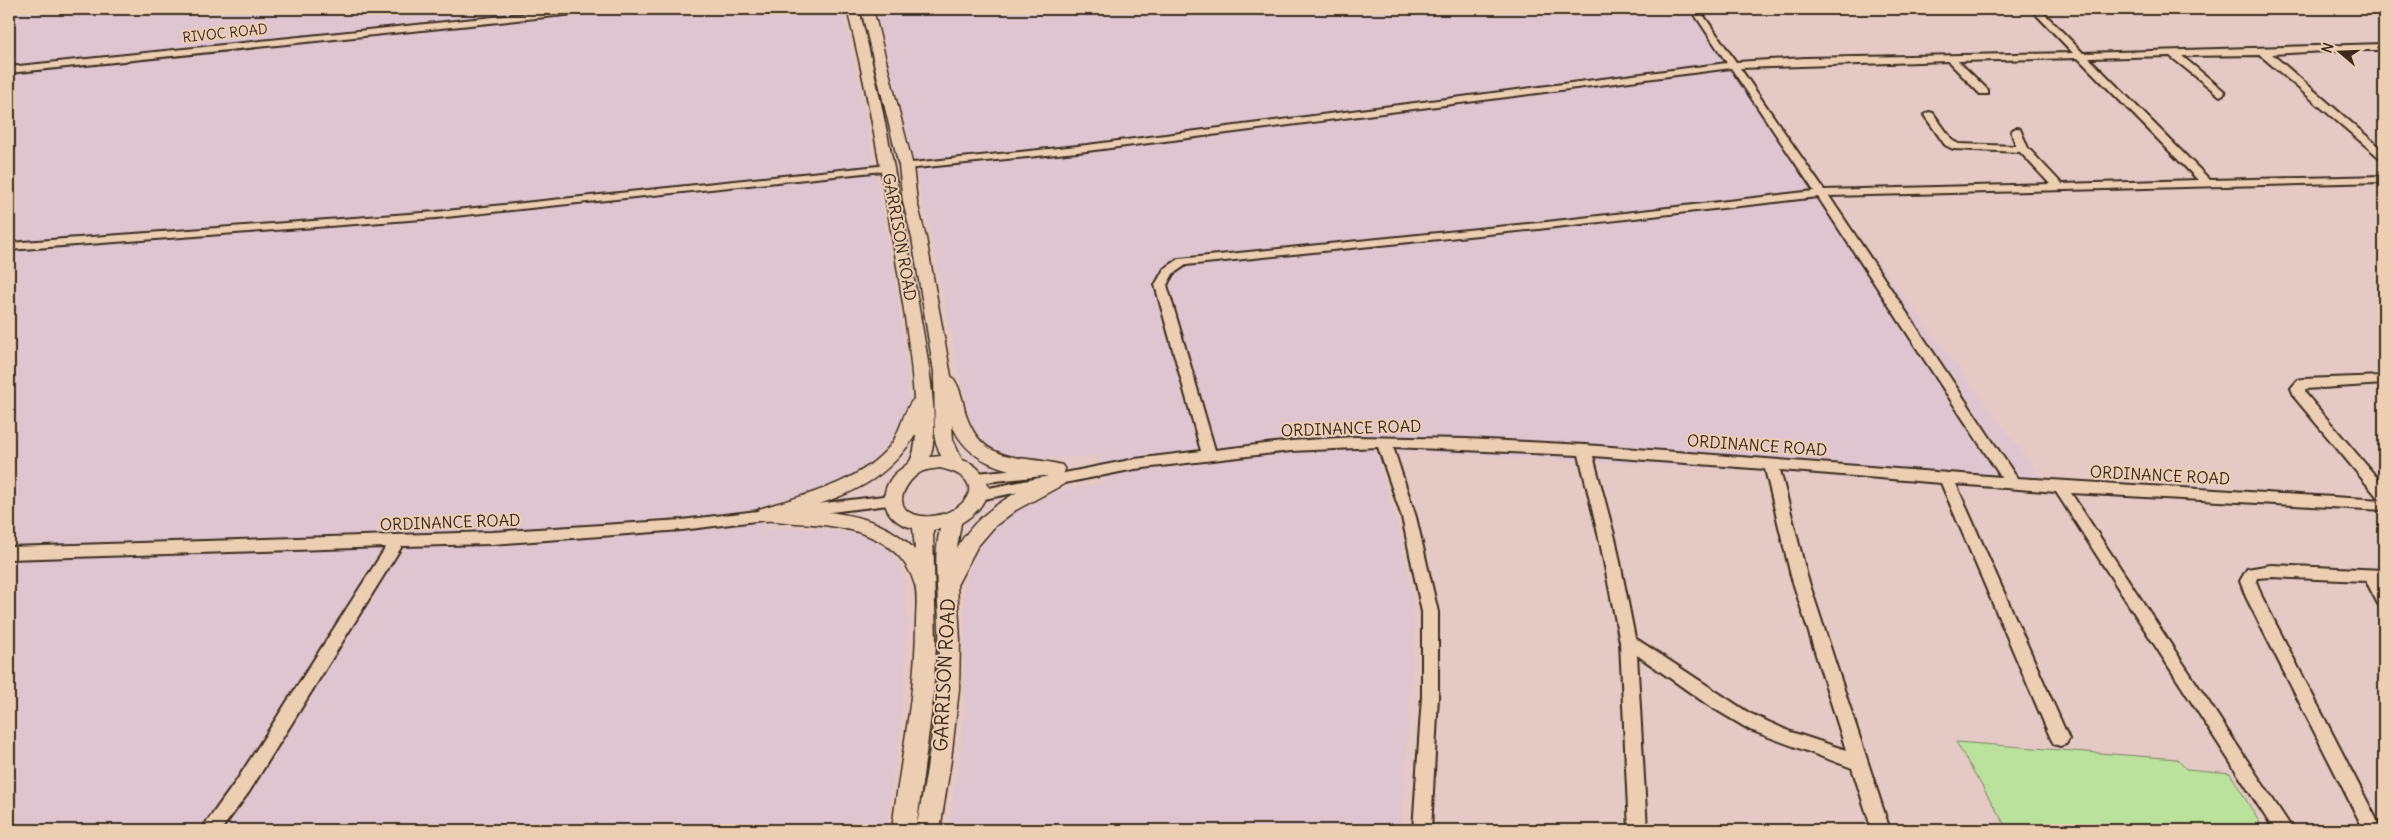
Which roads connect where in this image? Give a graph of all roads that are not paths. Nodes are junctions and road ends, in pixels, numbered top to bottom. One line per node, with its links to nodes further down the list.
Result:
1 (594, 9): 12 (street, RIVOC ROAD)
2 (853, 9): 20 (main road, GARRISON ROAD)
3 (867, 9): 19 (main road, GARRISON ROAD)
4 (1694, 9): 11 (street)
5 (2035, 9): 9 (street)
6 (2384, 47): 7 (street)
7 (2263, 52): 8 (street); 18 (street)
8 (2172, 53): 9 (street); 14 (street)
9 (2082, 55): 10 (street); 22 (street)
10 (1951, 59): 11 (street); 13 (street)
11 (1734, 65): 19 (street); 24 (street)
12 (9, 70)
13 (1984, 92)
14 (2220, 93)
15 (1929, 115): 17 (street)
16 (2016, 131): 17 (street)
17 (2024, 149): 23 (street)
18 (2384, 156)
19 (906, 166): 26 (main road, GARRISON ROAD)
20 (888, 168): 25 (street); 28 (main road, GARRISON ROAD)
21 (2384, 179): 22 (street)
22 (2207, 183): 23 (street)
23 (2059, 187): 24 (street)
24 (1821, 193): 31 (street); 37 (street)
25 (9, 247)
26 (942, 372): 32 (main road, GARRISON ROAD); 35 (main road)
27 (2384, 380): 40 (street)
28 (922, 390): 34 (main road, GARRISON ROAD); 43 (main road)
29 (1384, 442): 30 (street, ORDINANCE ROAD); 31 (street, ORDINANCE ROAD); 58 (street)
30 (1585, 450): 33 (street, ORDINANCE ROAD); 52 (street)
31 (1208, 454): 35 (street, ORDINANCE ROAD)
32 (954, 463): 34 (main road); 38 (main road)
33 (1772, 464): 36 (street, ORDINANCE ROAD); 54 (street)
34 (917, 467): 41 (main road)
35 (1057, 474): 38 (street, ORDINANCE ROAD); 49 (main road)
36 (1946, 477): 37 (street, ORDINANCE ROAD); 53 (street)
37 (2012, 483): 39 (street, ORDINANCE ROAD)
38 (978, 487): 44 (main road)
39 (2060, 487): 42 (street, ORDINANCE ROAD); 61 (street)
40 (2384, 495)
41 (892, 500): 43 (street, ORDINANCE ROAD); 45 (main road)
42 (2384, 505)
43 (766, 514): 46 (street, ORDINANCE ROAD); 50 (main road)
44 (952, 520): 45 (main road); 49 (main road, GARRISON ROAD)
45 (922, 524): 50 (main road, GARRISON ROAD)
46 (397, 542): 47 (street, ORDINANCE ROAD); 55 (street)
47 (9, 553)
48 (2378, 576): 51 (street); 62 (street)
49 (948, 584): 57 (main road, GARRISON ROAD)
50 (926, 588): 56 (main road, GARRISON ROAD)
51 (2384, 600)
52 (1628, 642): 54 (street); 59 (street)
53 (2060, 739)
54 (1858, 762): 60 (street)
55 (210, 830)
56 (904, 830)
57 (928, 830)
58 (1422, 830)
59 (1638, 830)
60 (1881, 830)
61 (2284, 830)
62 (2373, 830)

